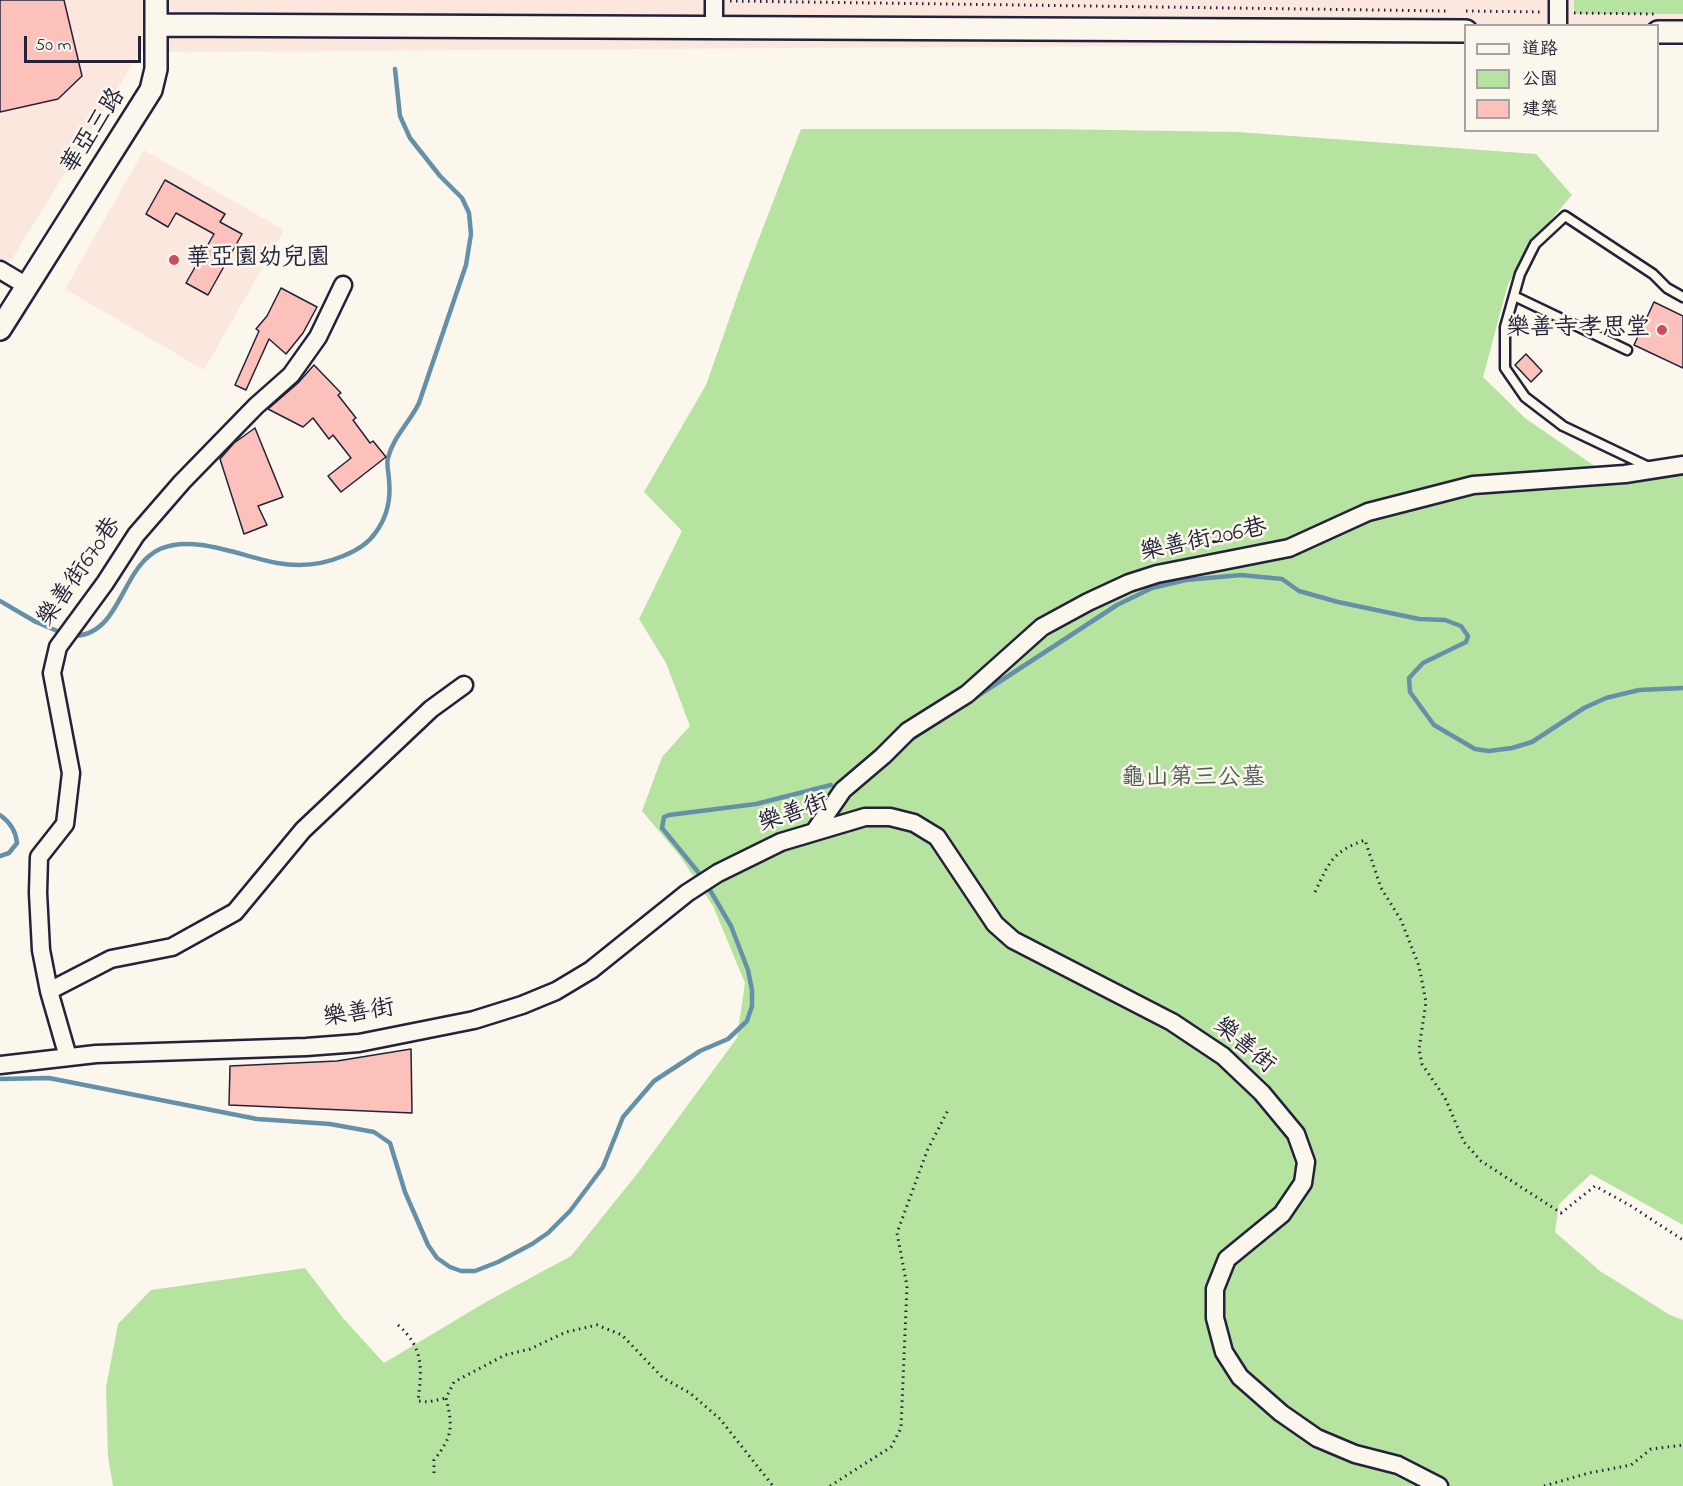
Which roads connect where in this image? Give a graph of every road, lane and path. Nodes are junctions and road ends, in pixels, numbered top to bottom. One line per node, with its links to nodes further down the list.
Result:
1 (156, 0): 7 (street, 華亞三路)
2 (722, 0): 3 (path); 8 (street)
3 (1452, 11)
4 (1558, 13): 5 (path); 6 (path)
5 (1465, 21): 8 (street)
6 (1659, 23): 9 (street)
7 (156, 25): 8 (street); 12 (street, 華亞三路)
8 (714, 26)
9 (1683, 32)
10 (0, 270): 12 (street)
11 (343, 285): 22 (street, 樂善街670巷)
12 (27, 286): 15 (street, 華亞三路)
13 (1514, 296): 14 (lane); 16 (lane); 18 (lane)
14 (1683, 297)
15 (0, 329)
16 (1627, 350)
17 (1683, 465): 18 (street, 樂善街206巷)
18 (1653, 469): 20 (street, 樂善街206巷)
19 (464, 685): 22 (street)
20 (814, 832): 23 (street, 樂善街); 33 (street, 樂善街)
21 (1315, 892): 26 (path)
22 (49, 991): 23 (street, 樂善街670巷)
23 (68, 1058): 24 (street, 樂善街)
24 (0, 1065)
25 (949, 1108): 32 (path)
26 (1683, 1240)
27 (398, 1325): 28 (path)
28 (446, 1398): 30 (path); 31 (path)
29 (1683, 1445): 34 (path)
30 (434, 1473)
31 (773, 1486)
32 (830, 1486)
33 (1440, 1486)
34 (1544, 1486)

